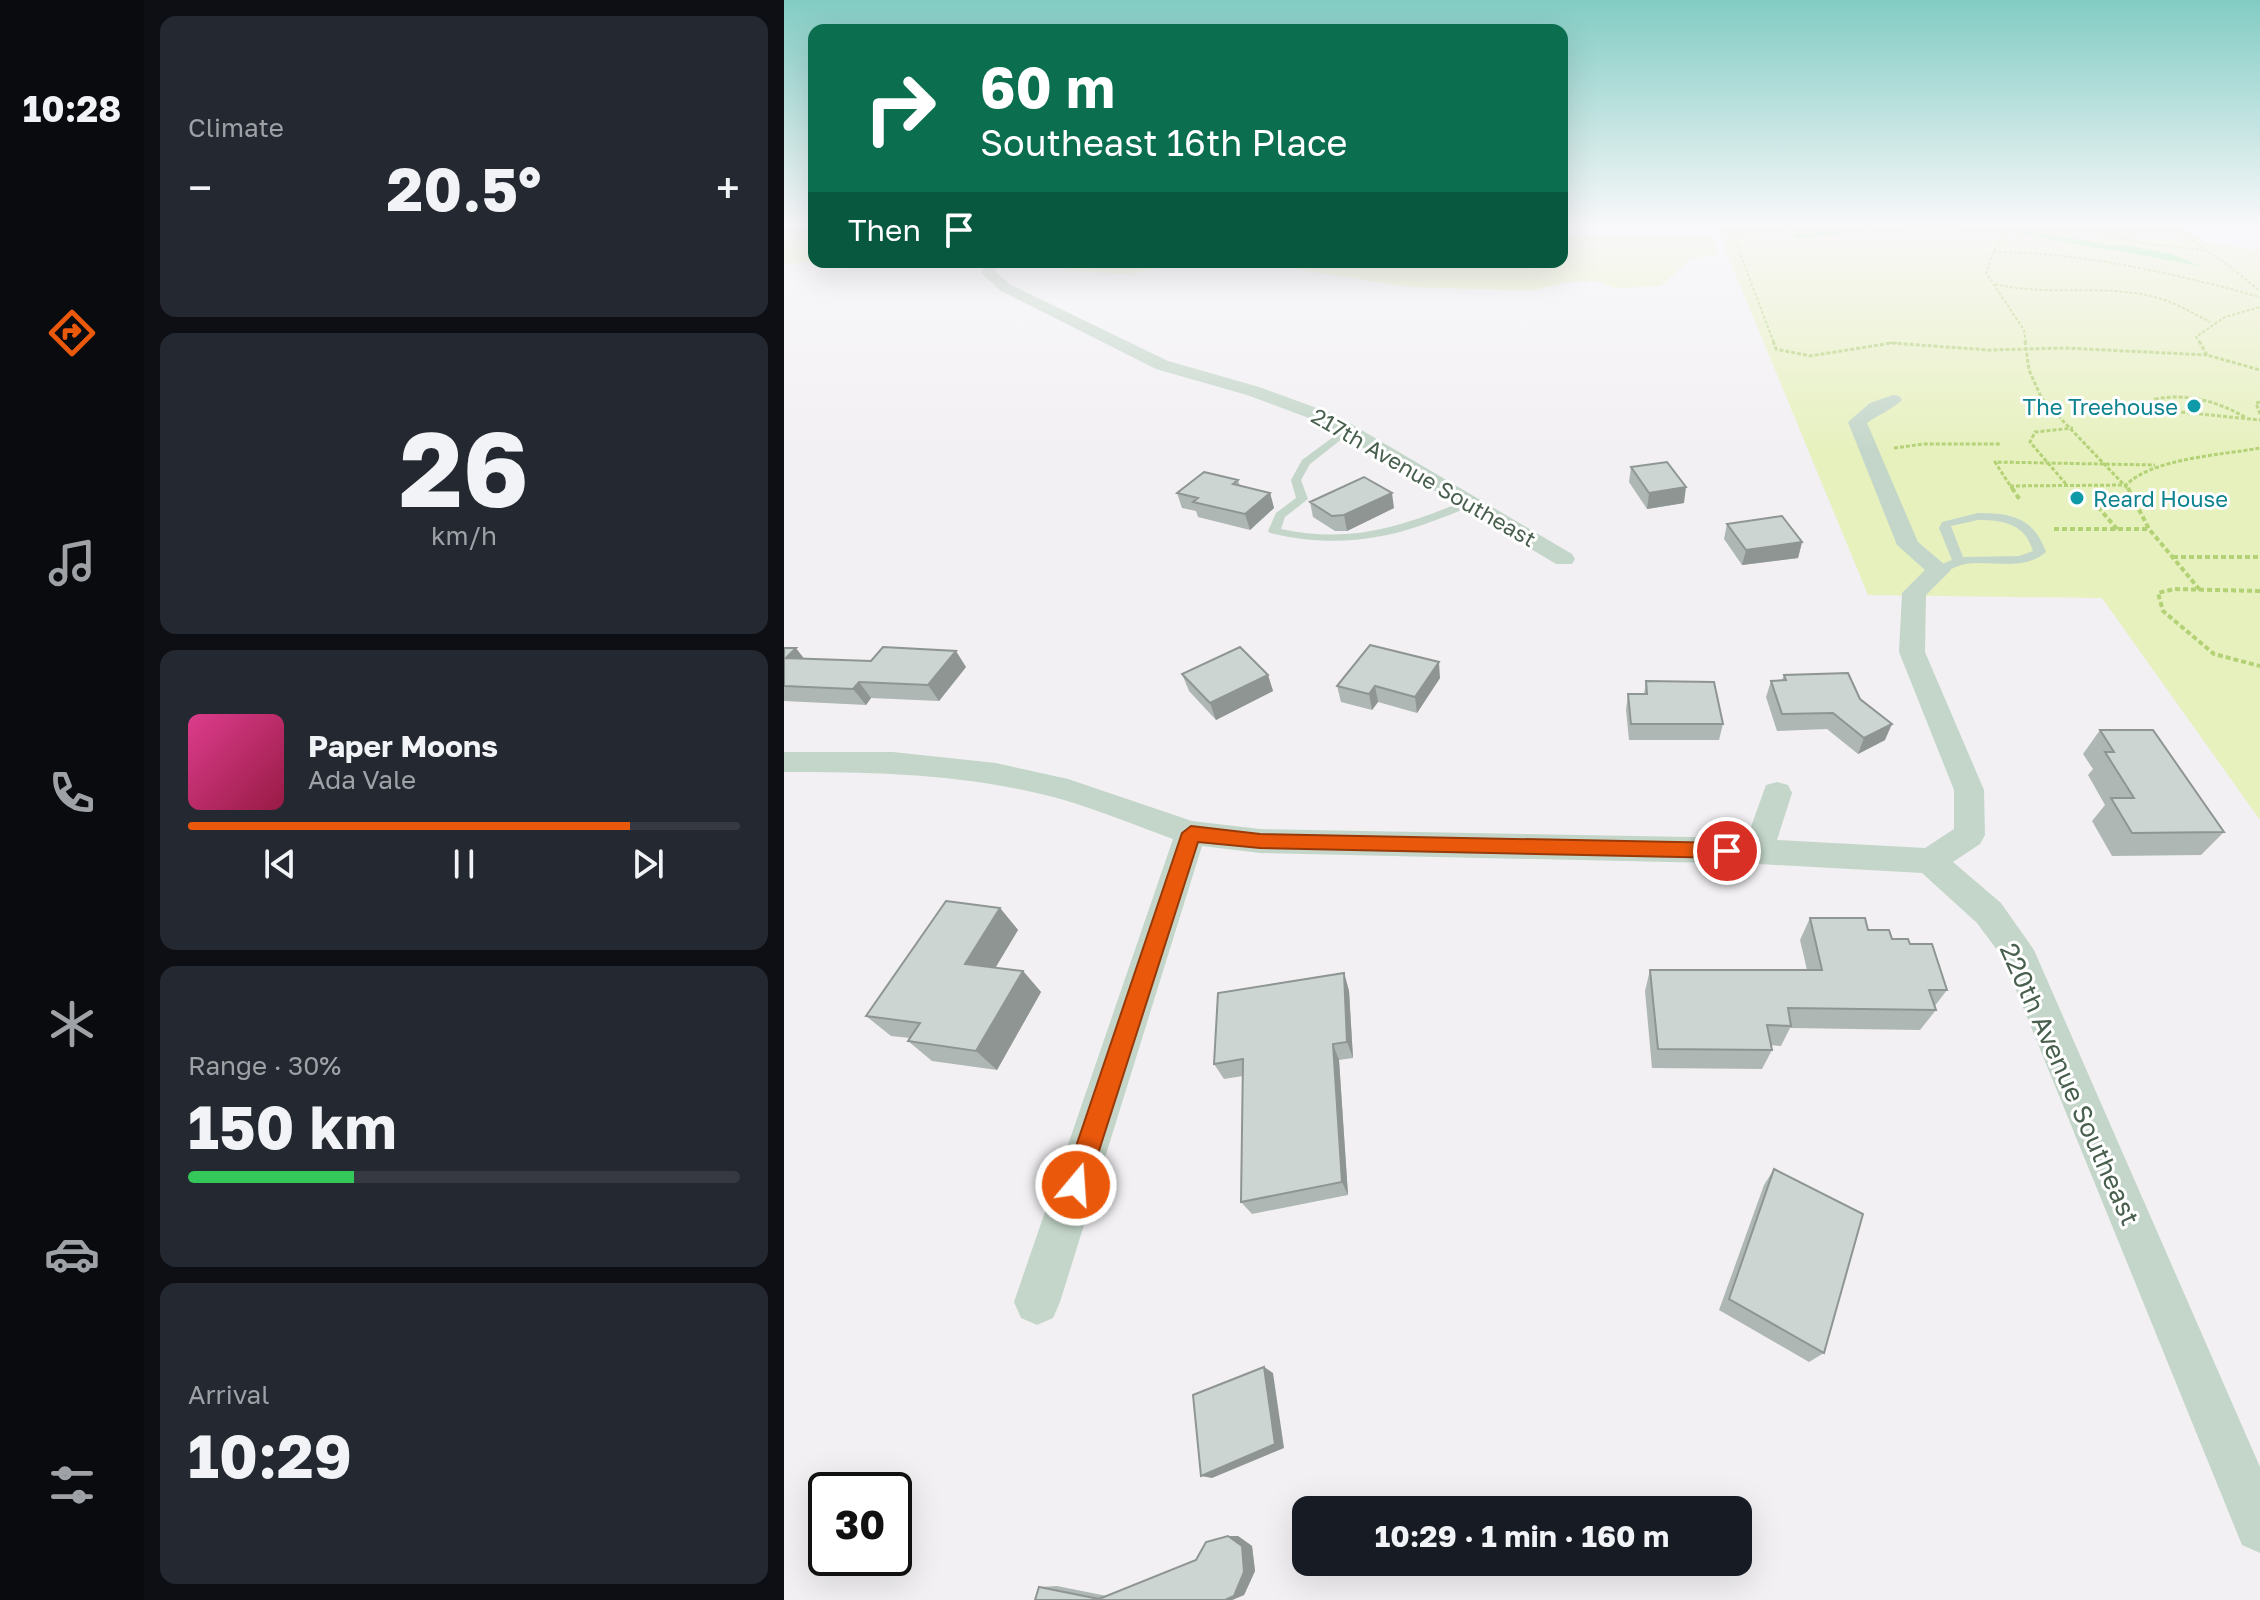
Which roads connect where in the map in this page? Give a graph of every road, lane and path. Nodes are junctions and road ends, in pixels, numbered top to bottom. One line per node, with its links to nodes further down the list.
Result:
1 (1033, 302): 16 (street, 217th Avenue Southeast)
2 (1758, 302): 7 (path)
3 (2006, 302): 7 (path)
4 (2170, 302): 6 (path)
5 (2260, 307): 6 (path)
6 (2210, 322): 8 (path)
7 (2026, 351): 8 (path); 15 (path)
8 (2207, 355): 9 (path)
9 (2260, 370)
10 (1893, 400): 19 (street)
11 (2260, 402): 12 (path)
12 (2260, 414)
13 (2245, 417): 13 (path); 14 (path)
14 (2260, 420)
15 (2073, 428): 20 (path); 21 (path)
16 (1348, 429): 26 (street, 217th Avenue Southeast); 26 (lane)
17 (2001, 444): 19 (path)
18 (2260, 448): 22 (path)
19 (1872, 451): 35 (street)
20 (2103, 460): 21 (path); 22 (path); 24 (path)
21 (2046, 462): 23 (path); 25 (path)
22 (2160, 466): 24 (path)
23 (2067, 485): 24 (path); 25 (path)
24 (2126, 485): 30 (path)
25 (2010, 486): 28 (path)
26 (1470, 502): 34 (street, 217th Avenue Southeast)
27 (2098, 507): 29 (path)
28 (2011, 522): 31 (lane); 35 (lane)
29 (2118, 529): 30 (path); 31 (path)
30 (2149, 529): 32 (path)
31 (2032, 533): 35 (lane)
32 (2172, 557): 33 (path); 36 (path)
33 (2260, 557)
34 (1564, 559)
35 (1949, 566): 43 (street)
36 (2200, 590): 37 (path); 38 (path)
37 (2260, 591)
38 (2260, 666)
39 (784, 762): 41 (street)
40 (1777, 793): 42 (street)
41 (1191, 833): 42 (street); 44 (street)
42 (1758, 851): 43 (street)
43 (1930, 861): 45 (street, 220th Avenue Southeast)
44 (1037, 1302)
45 (2260, 1527)

